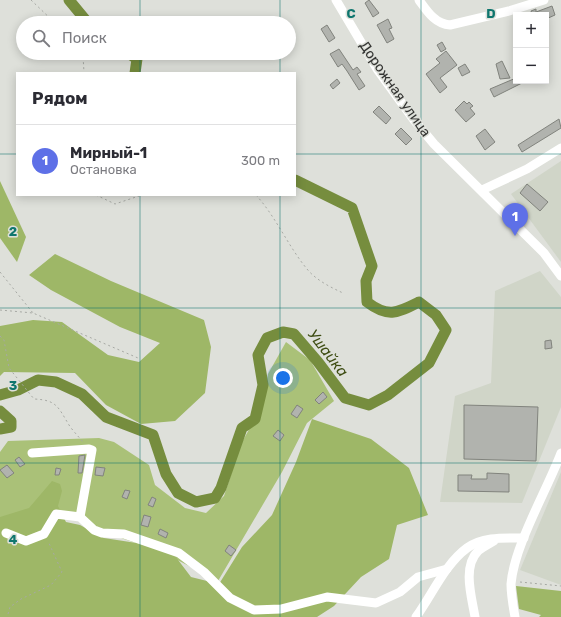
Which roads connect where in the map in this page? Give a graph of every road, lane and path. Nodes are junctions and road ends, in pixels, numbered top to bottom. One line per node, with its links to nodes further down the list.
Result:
1 (31, 0): 5 (path)
2 (336, 0): 9 (street, Дорожная улица)
3 (419, 0): 4 (street)
4 (544, 0)
5 (48, 16)
6 (83, 60): 7 (path)
7 (84, 72)
8 (561, 148): 9 (street)
9 (482, 190): 14 (street, Дорожная улица)
10 (98, 196): 11 (path)
11 (139, 196)
12 (257, 196): 15 (path)
13 (0, 272): 17 (path)
14 (561, 276)
15 (343, 293)
16 (0, 310): 17 (path)
17 (33, 313): 19 (path)
18 (0, 336): 20 (path)
19 (138, 358)
20 (89, 449): 21 (street); 23 (street)
21 (32, 453)
22 (561, 453): 27 (street)
23 (80, 517): 25 (street); 28 (street)
24 (6, 533): 25 (street)
25 (44, 534): 31 (path)
26 (498, 538): 27 (street); 28 (street); 33 (street)
27 (524, 538): 29 (street)
28 (447, 569): 32 (street)
29 (512, 582): 30 (path); 34 (street)
30 (561, 586)
31 (8, 614)
32 (416, 617)
33 (475, 617)
34 (515, 617)

